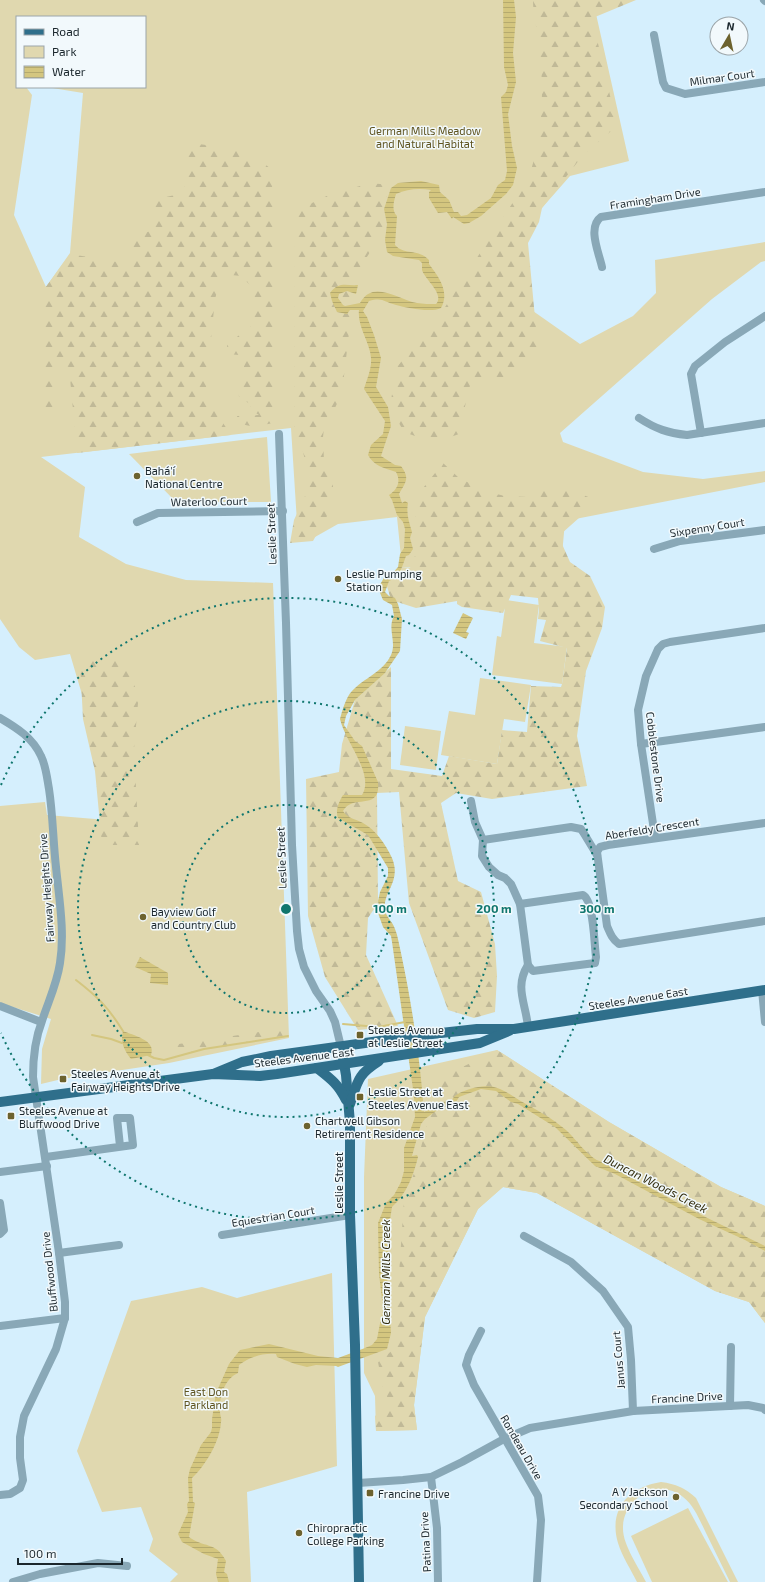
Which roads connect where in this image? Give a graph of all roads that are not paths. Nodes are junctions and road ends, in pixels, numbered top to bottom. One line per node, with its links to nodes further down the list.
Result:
1 (654, 35): 2 (street, Milmar Court)
2 (765, 82)
3 (765, 192): 4 (street, Framingham Drive)
4 (602, 267)
5 (765, 316): 8 (street)
6 (639, 418): 8 (street)
7 (765, 423): 8 (street)
8 (701, 433)
9 (278, 434): 10 (street, Leslie Street)
10 (283, 511): 11 (street, Waterloo Court); 32 (street, Leslie Street)
11 (137, 522)
12 (765, 530): 13 (street, Sixpenny Court)
13 (654, 549)
14 (765, 628): 17 (street, Cobblestone Drive)
15 (0, 718): 28 (street, Fairway Heights Drive)
16 (765, 727): 17 (street)
17 (641, 744): 20 (street, Cobblestone Drive)
18 (471, 801): 21 (street)
19 (765, 823): 20 (street, Aberfeldy Crescent)
20 (655, 837): 22 (street, Aberfeldy Crescent)
21 (483, 840): 22 (street); 23 (street)
22 (597, 856): 24 (street, Aberfeldy Crescent)
23 (520, 904): 25 (street); 25 (street)
24 (765, 921)
25 (528, 966): 30 (street)
26 (763, 990): 29 (street); 30 (main road, Steeles Avenue East)
27 (0, 1006): 28 (street)
28 (41, 1022): 37 (street, Fairway Heights Drive)
29 (765, 1022)
30 (528, 1027): 31 (main road, Steeles Avenue East)
31 (514, 1029): 32 (main road, Steeles Avenue East); 33 (main road, Steeles Avenue East)
32 (341, 1047): 34 (main road, Leslie Street); 36 (main road, Steeles Avenue East)
33 (382, 1058): 34 (main road, Steeles Avenue East); 39 (main road)
34 (343, 1064): 35 (main road, Steeles Avenue East); 39 (main road, Leslie Street)
35 (317, 1068): 36 (main road, Steeles Avenue East); 39 (main road)
36 (213, 1074): 37 (main road, Steeles Avenue East)
37 (37, 1096): 38 (main road, Steeles Avenue East); 41 (street, Bluffwood Drive)
38 (0, 1102)
39 (349, 1106): 45 (main road, Leslie Street)
40 (120, 1146): 41 (street)
41 (46, 1157): 42 (street, Bluffwood Drive)
42 (47, 1166): 43 (street); 50 (street, Bluffwood Drive)
43 (0, 1172)
44 (0, 1203): 46 (street)
45 (350, 1215): 47 (street, Equestrian Court); 60 (main road, Leslie Street)
46 (0, 1234)
47 (222, 1235)
48 (524, 1236): 57 (street, Janus Court)
49 (119, 1245): 50 (street)
50 (59, 1254): 51 (street, Bluffwood Drive)
51 (65, 1318): 52 (street); 61 (street, Bluffwood Drive)
52 (0, 1326)
53 (481, 1331): 58 (street, Rondeau Drive)
54 (731, 1347): 55 (street)
55 (730, 1406): 56 (street, Francine Drive); 57 (street, Francine Drive)
56 (765, 1410)
57 (633, 1411): 58 (street, Francine Drive)
58 (504, 1439): 59 (street, Francine Drive); 66 (street, Rondeau Drive)
59 (431, 1476): 60 (street, Francine Drive); 65 (street, Patina Drive)
60 (358, 1483): 64 (main road, Leslie Street)
61 (0, 1495)
62 (127, 1566): 63 (street)
63 (13, 1582)
64 (360, 1582)
65 (438, 1582)
66 (537, 1582)

